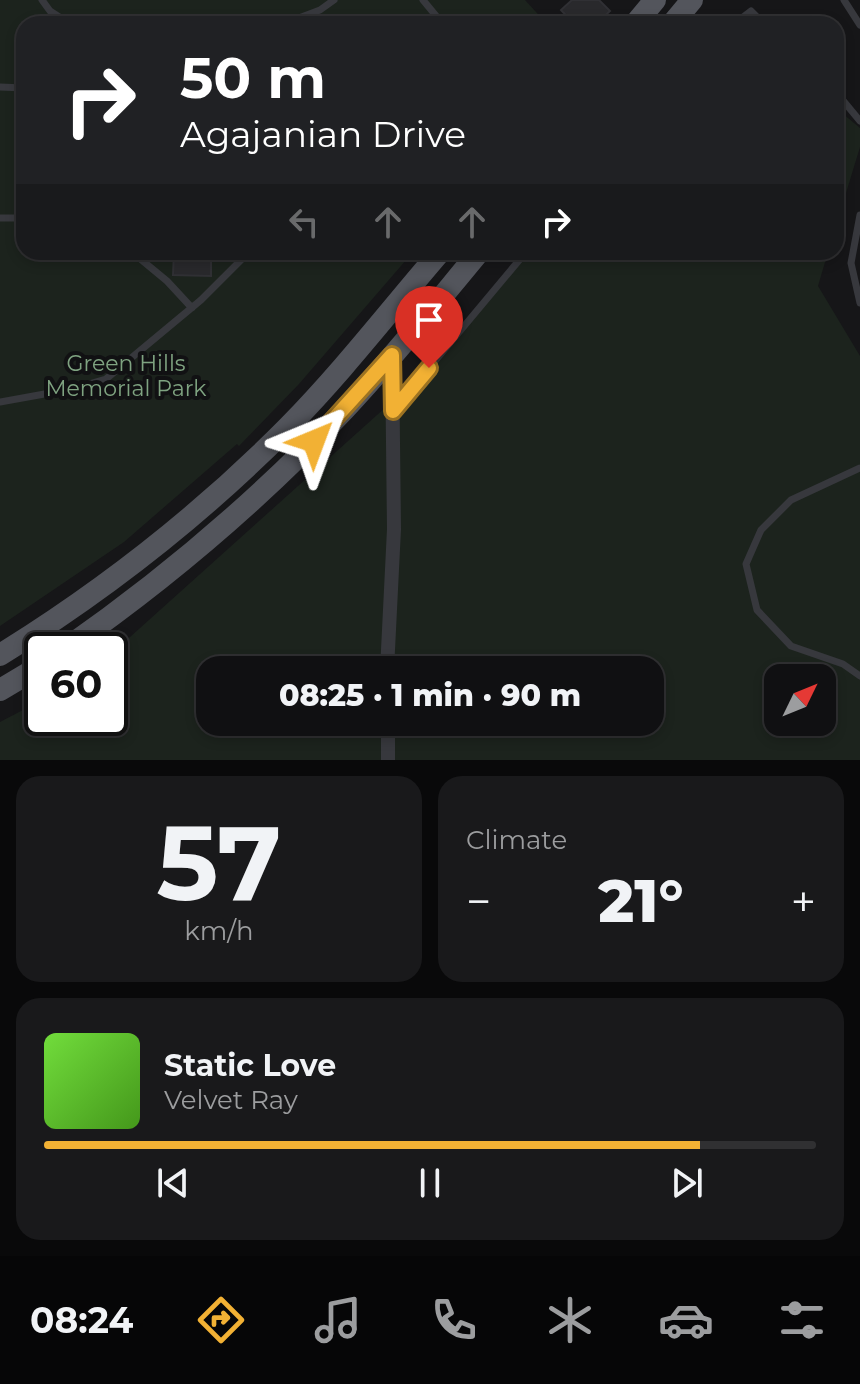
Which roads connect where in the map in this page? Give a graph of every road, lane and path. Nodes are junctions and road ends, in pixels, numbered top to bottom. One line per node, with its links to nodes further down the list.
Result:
1 (42, 0): 7 (lane)
2 (334, 0): 8 (lane)
3 (423, 0): 9 (lane)
4 (658, 0): 6 (street); 10 (main road)
5 (844, 0): 11 (lane)
6 (681, 13)
7 (58, 16)
8 (304, 16)
9 (436, 16)
10 (643, 16)
11 (860, 25)
12 (844, 102): 13 (lane)
13 (860, 121)
14 (860, 215): 20 (lane)
15 (142, 260): 21 (lane)
16 (241, 260): 21 (lane)
17 (433, 260): 27 (main road)
18 (472, 260): 22 (main road)
19 (519, 260): 24 (lane)
20 (860, 303)
21 (192, 308): 23 (lane)
22 (392, 355): 24 (street); 26 (main road)
23 (0, 402)
24 (393, 411): 28 (street)
25 (860, 468): 30 (lane)
26 (89, 632)
27 (0, 655)
28 (388, 656)
29 (24, 676): 31 (main road)
30 (860, 676)
31 (0, 690)
32 (388, 736): 33 (street)
33 (388, 760)

